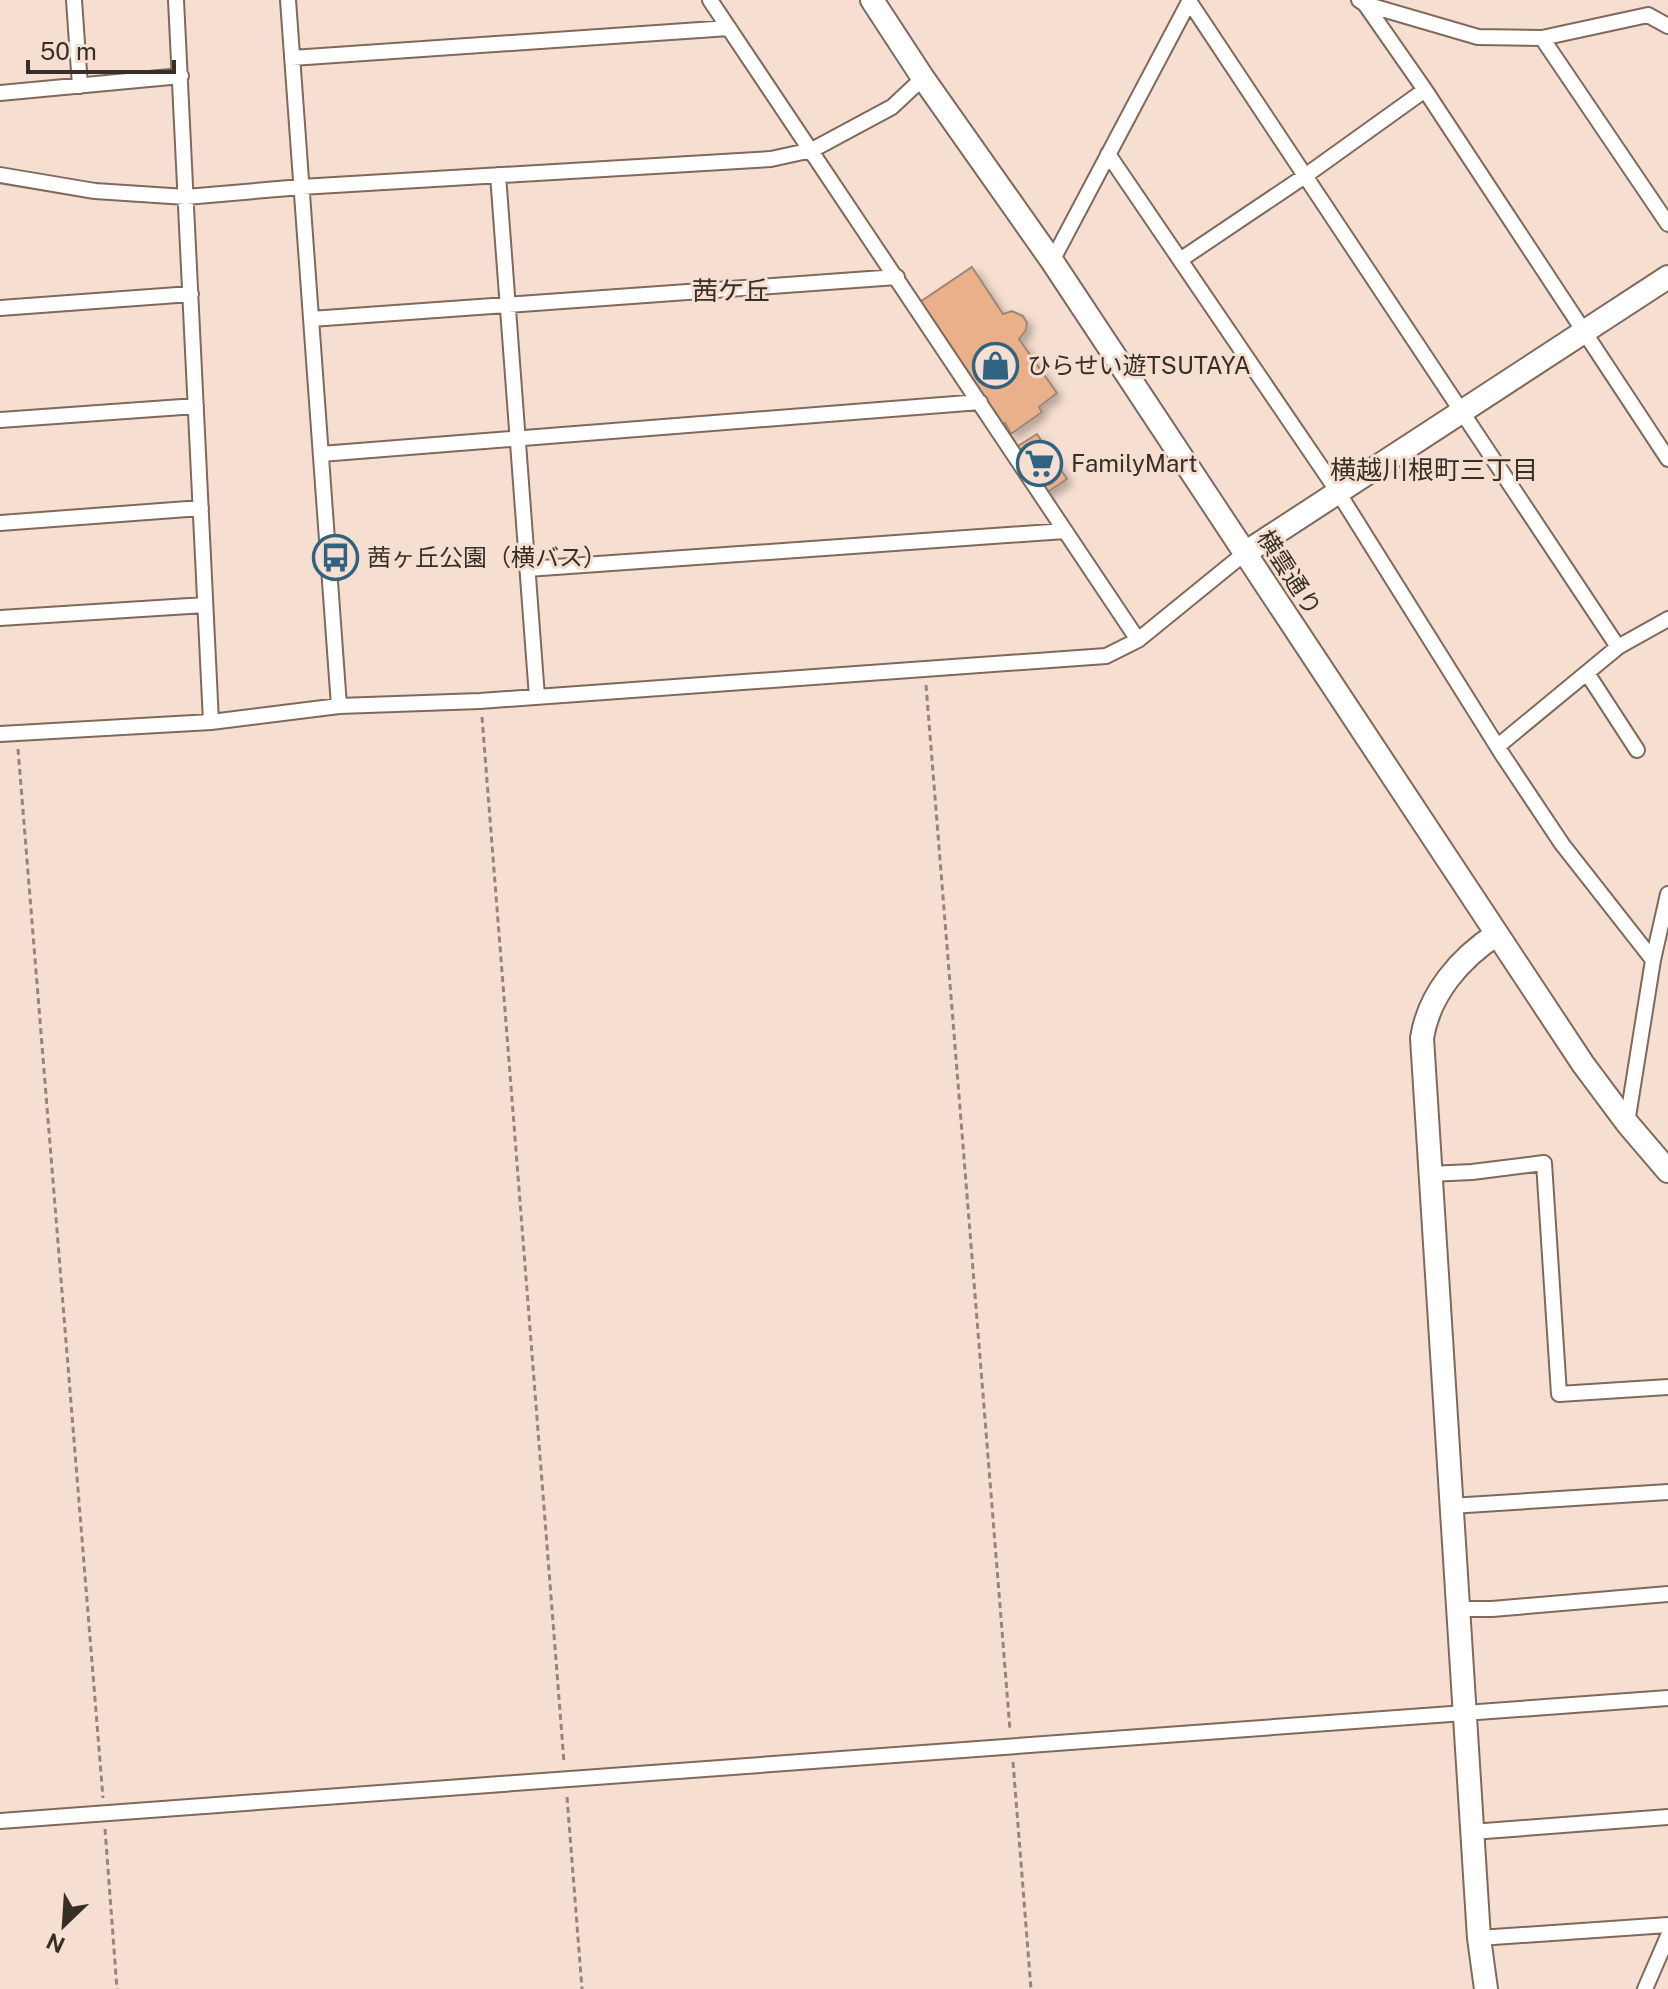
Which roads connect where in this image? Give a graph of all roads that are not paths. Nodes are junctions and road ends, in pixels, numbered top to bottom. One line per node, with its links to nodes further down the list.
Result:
1 (74, 0): 14 (street)
2 (176, 0): 12 (street)
3 (288, 0): 11 (street)
4 (710, 0): 9 (street)
5 (872, 0): 13 (street, 横雲通り)
6 (1189, 0): 18 (street); 21 (street)
7 (1362, 2): 10 (street); 15 (street)
8 (1668, 26): 10 (street)
9 (729, 28): 11 (street); 17 (street)
10 (1542, 38): 24 (street)
11 (292, 58): 22 (street)
12 (181, 76): 14 (street); 23 (street)
13 (923, 78): 17 (street); 26 (street, 横雲通り)
14 (80, 86): 16 (street)
15 (1425, 90): 21 (street); 33 (street)
16 (0, 93)
17 (812, 150): 20 (street); 27 (street)
18 (1108, 154): 25 (street); 26 (street)
19 (0, 175): 23 (street)
20 (498, 175): 22 (street); 30 (street)
21 (1305, 176): 25 (street); 36 (street)
22 (301, 187): 23 (street); 32 (street)
23 (186, 197): 29 (street)
24 (1668, 224)
25 (1180, 260): 41 (street)
26 (1052, 261): 45 (street, 横雲通り)
27 (897, 277): 30 (street); 34 (street)
28 (1668, 277): 33 (street)
29 (191, 294): 31 (street); 35 (street)
30 (508, 305): 32 (street); 38 (street)
31 (0, 308)
32 (311, 319): 39 (street)
33 (1584, 332): 36 (street); 40 (street)
34 (980, 402): 38 (street); 44 (street)
35 (196, 406): 37 (street); 42 (street)
36 (1462, 412): 41 (street); 51 (street)
37 (0, 420)
38 (518, 438): 39 (street); 46 (street)
39 (321, 454): 54 (street)
40 (1668, 459)
41 (1338, 492): 45 (street); 57 (street)
42 (201, 508): 43 (street); 47 (street)
43 (0, 523)
44 (1065, 531): 46 (street); 50 (street)
45 (1245, 553): 50 (street); 61 (street, 横雲通り)
46 (527, 569): 53 (street)
47 (205, 605): 48 (street); 55 (street)
48 (0, 618)
49 (1668, 619): 51 (street)
50 (1138, 640): 53 (street)
51 (1618, 647): 52 (street)
52 (1587, 673): 57 (street); 58 (street)
53 (537, 697): 54 (street)
54 (339, 706): 55 (street)
55 (211, 722): 56 (street)
56 (0, 734)
57 (1498, 746): 62 (street)
58 (1637, 750)
59 (1668, 894): 60 (street)
60 (1664, 932): 62 (street)
61 (1497, 934): 63 (street, 横雲通り); 65 (street)
62 (1653, 960): 63 (street)
63 (1627, 1123): 64 (street, 横雲通り)
64 (1668, 1171)
65 (1429, 1174): 66 (street); 68 (street)
66 (1668, 1387)
67 (1668, 1492): 68 (street)
68 (1451, 1506): 70 (street)
69 (1668, 1594): 70 (street)
70 (1457, 1609): 72 (street)
71 (1668, 1698): 72 (street)
72 (1465, 1713): 74 (street); 75 (street)
73 (1668, 1817): 75 (street)
74 (0, 1821)
75 (1472, 1832): 78 (street)
76 (1668, 1925): 78 (street)
77 (1668, 1936): 80 (street)
78 (1479, 1938): 79 (street)
79 (1486, 1989)
80 (1645, 1989)

